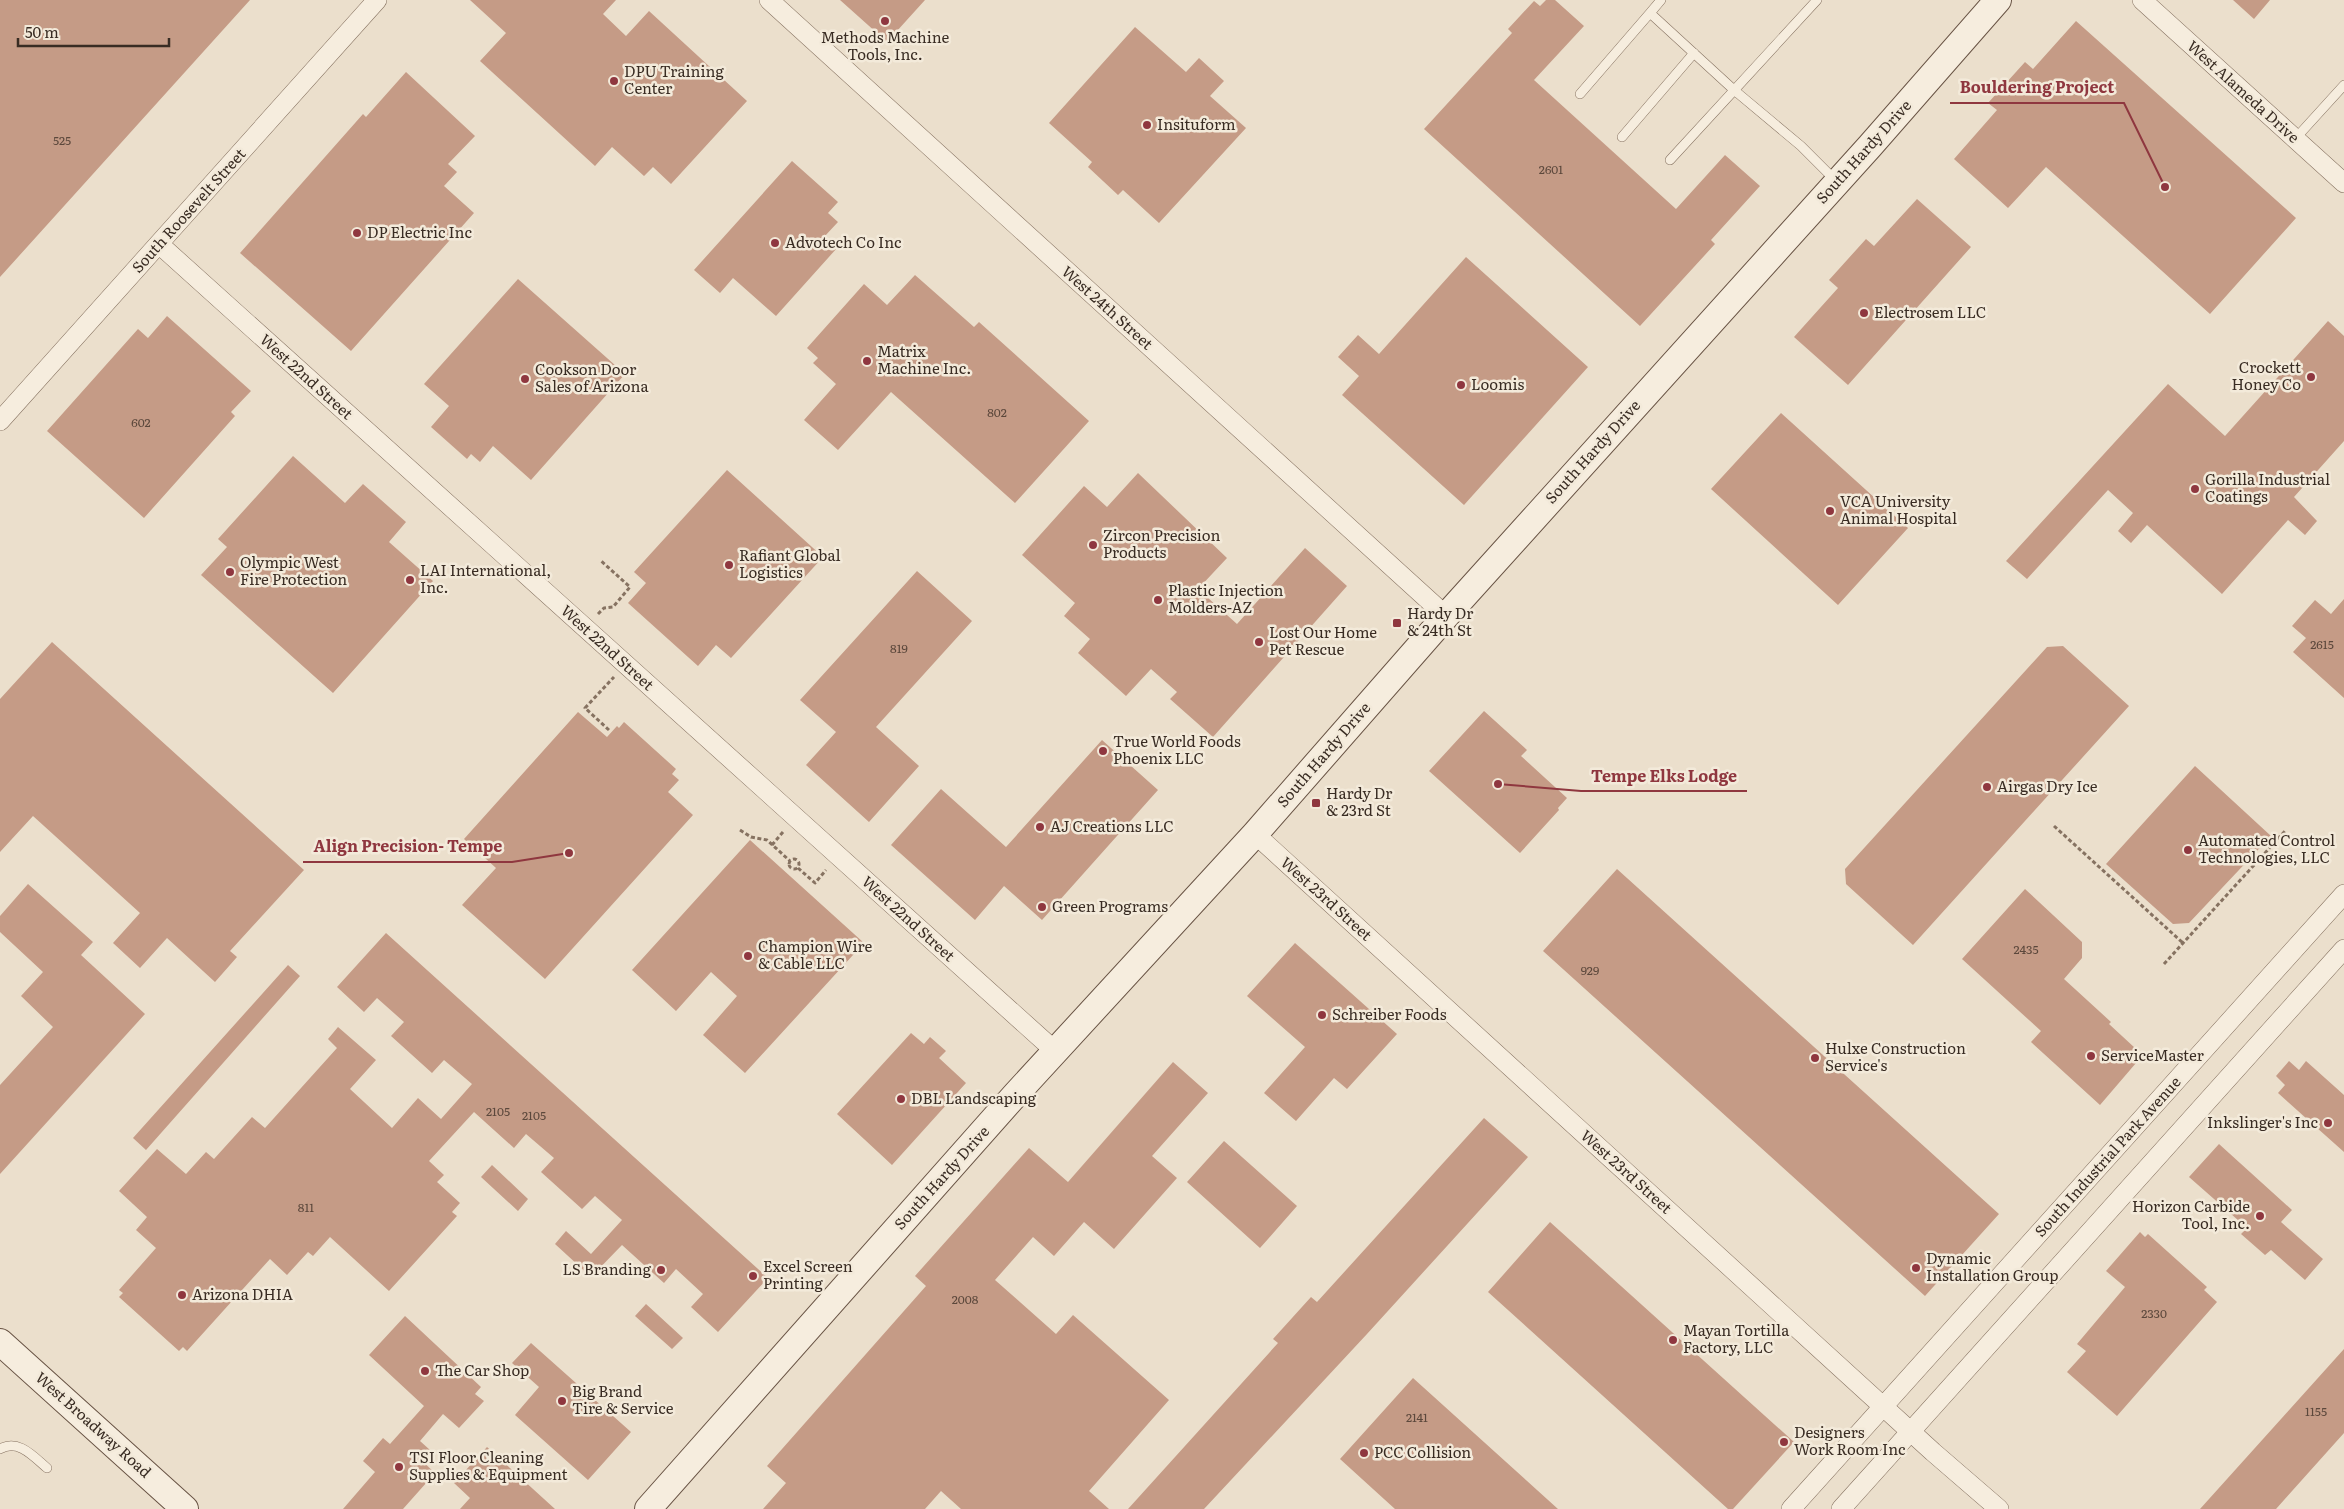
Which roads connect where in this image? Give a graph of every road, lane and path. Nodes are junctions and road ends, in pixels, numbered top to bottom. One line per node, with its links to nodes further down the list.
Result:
1 (377, 0): 17 (street, South Roosevelt Street)
2 (769, 0): 20 (street, West 24th Street)
3 (1661, 0): 7 (lane)
4 (1817, 0): 9 (lane)
5 (1998, 0): 15 (street, South Hardy Drive)
6 (2142, 0): 13 (street, West Alameda Drive)
7 (1650, 13): 8 (lane); 11 (lane)
8 (1694, 53): 9 (lane); 12 (lane)
9 (1734, 90): 14 (lane); 15 (lane)
10 (2342, 92): 13 (lane)
11 (1580, 94)
12 (1622, 137)
13 (2295, 139): 16 (street, West Alameda Drive)
14 (1670, 160)
15 (1837, 182): 20 (street, South Hardy Drive)
16 (2344, 183)
17 (159, 244): 18 (street, South Roosevelt Street); 37 (street, West 22nd Street)
18 (0, 422)
19 (600, 560): 21 (path)
20 (1446, 616): 28 (street, South Hardy Drive)
21 (596, 617)
22 (614, 676): 23 (path)
23 (610, 730)
24 (2054, 826): 34 (path)
25 (740, 830): 29 (path)
26 (784, 831): 29 (path)
27 (2285, 831): 34 (path)
28 (1254, 834): 37 (street, South Hardy Drive); 39 (street, West 23rd Street)
29 (772, 845): 30 (path)
30 (790, 861): 31 (path); 31 (path)
31 (798, 868): 32 (path)
32 (827, 870)
33 (2344, 894): 39 (street, South Industrial Park Avenue)
34 (2183, 944): 36 (path)
35 (2344, 949): 40 (street)
36 (2164, 964)
37 (1055, 1051): 44 (street, South Hardy Drive)
38 (0, 1342): 43 (street, West Broadway Road)
39 (1883, 1406): 40 (street, West 23rd Street); 45 (street, South Industrial Park Avenue)
40 (1911, 1431): 46 (street); 47 (street, West 23rd Street)
41 (0, 1449): 42 (lane)
42 (47, 1468)
43 (185, 1509)
44 (648, 1509)
45 (1791, 1509)
46 (1842, 1509)
47 (1999, 1509)

